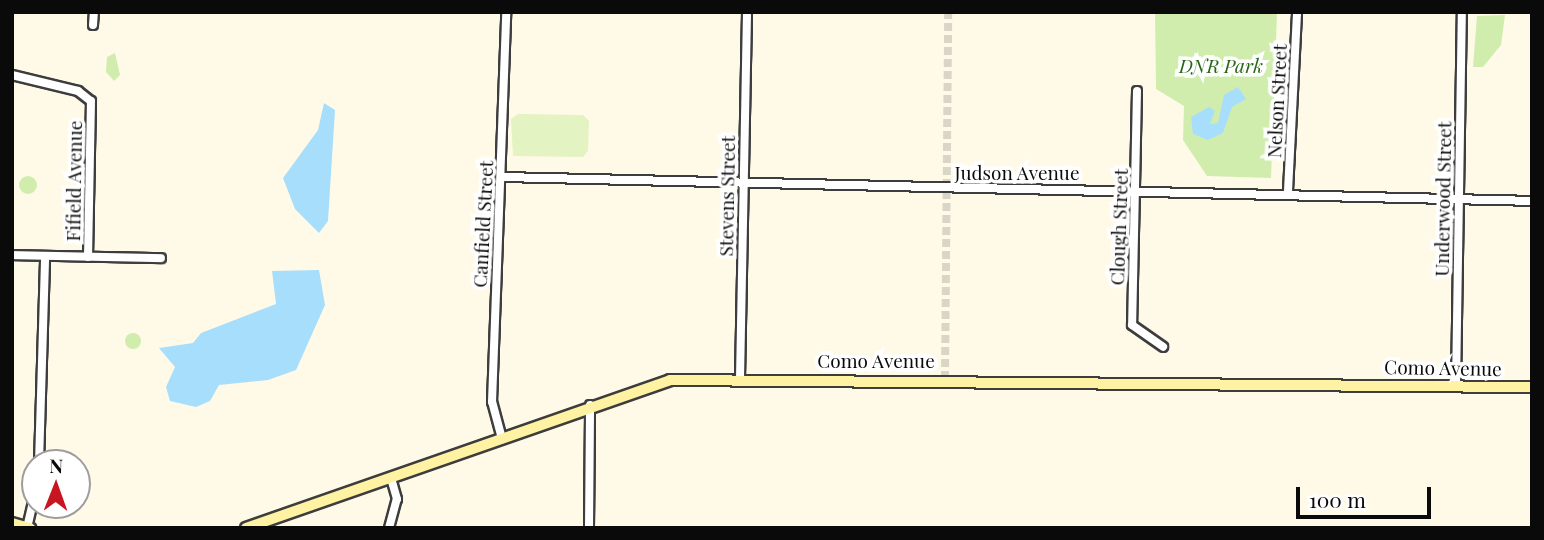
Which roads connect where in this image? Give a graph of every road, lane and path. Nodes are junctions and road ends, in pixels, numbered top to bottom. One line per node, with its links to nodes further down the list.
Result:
1 (94, 12): 6 (street)
2 (506, 12): 9 (street, Canfield Street)
3 (1297, 12): 12 (street, Nelson Street)
4 (1462, 12): 13 (street, Underwood Street)
5 (747, 15): 10 (street, Stevens Street)
6 (93, 25)
7 (12, 75): 17 (street, Fifield Avenue)
8 (1137, 92): 11 (street, Clough Street)
9 (502, 177): 10 (street, Judson Avenue); 24 (street, Canfield Street)
10 (743, 186): 11 (street, Judson Avenue); 20 (street, Stevens Street)
11 (1136, 188): 12 (street, Judson Avenue); 19 (street, Clough Street)
12 (1288, 191): 13 (street, Judson Avenue)
13 (1458, 197): 14 (street, Judson Avenue); 21 (street, Underwood Street)
14 (1532, 201)
15 (12, 255): 16 (street)
16 (45, 257): 17 (street); 25 (street, Fifield Avenue)
17 (89, 257): 18 (street)
18 (161, 258)
19 (1163, 347)
20 (740, 378): 21 (main road, Como Avenue); 23 (main road, Como Avenue)
21 (1456, 385): 22 (main road, Como Avenue)
22 (1532, 387)
23 (590, 402): 24 (main road, Como Avenue); 31 (street)
24 (501, 435): 26 (main road, Como Avenue)
25 (39, 449)
26 (391, 478): 29 (main road, Como Avenue); 30 (street)
27 (12, 523): 28 (main road)
28 (28, 528)
29 (246, 528)
30 (389, 528)
31 (589, 528)

